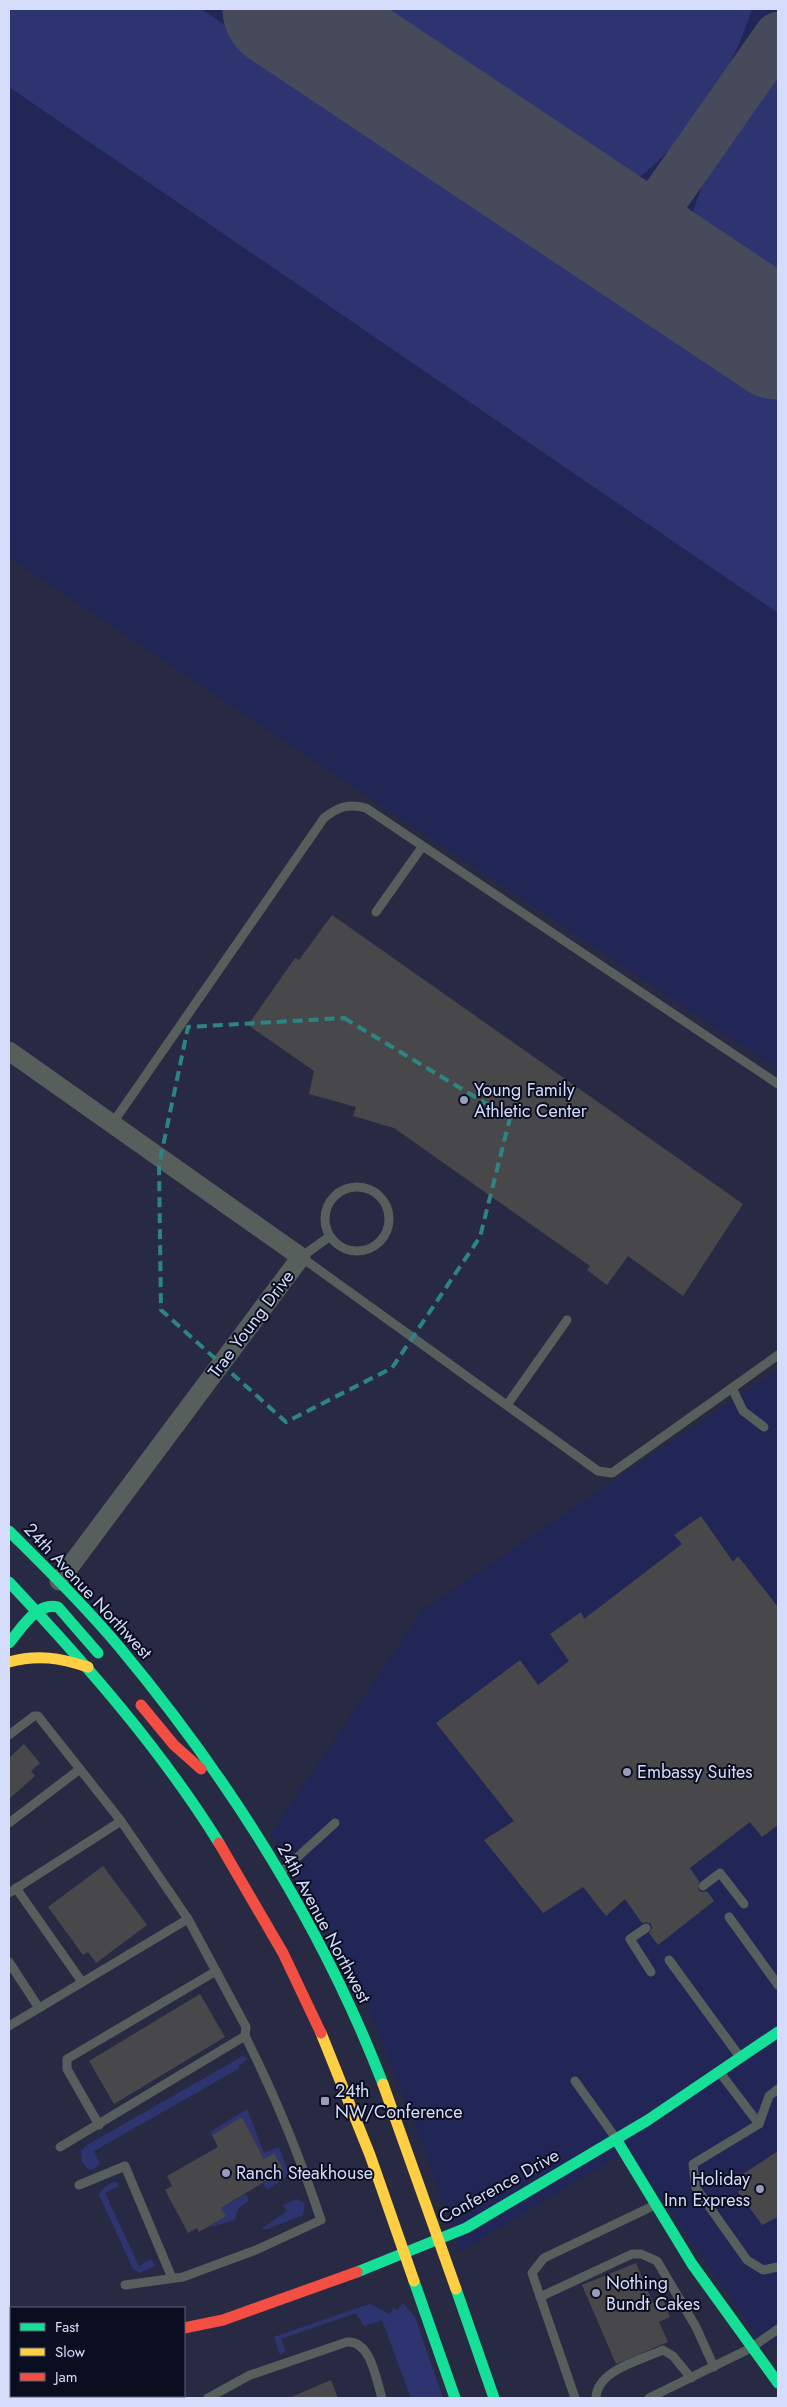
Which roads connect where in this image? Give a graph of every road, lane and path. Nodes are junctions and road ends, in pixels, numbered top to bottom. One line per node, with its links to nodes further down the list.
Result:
1 (422, 846): 2 (lane); 4 (lane); 5 (lane)
2 (376, 912)
3 (9, 1051): 5 (street, Trae Young Drive)
4 (778, 1084)
5 (112, 1124): 7 (street, Trae Young Drive)
6 (329, 1238): 6 (lane); 7 (lane)
7 (301, 1257): 11 (lane); 14 (street, Trae Young Drive)
8 (567, 1320): 11 (lane)
9 (778, 1355): 10 (lane)
10 (732, 1388): 11 (lane); 12 (lane)
11 (507, 1405)
12 (764, 1427)
13 (9, 1531): 14 (main road, 24th Avenue Northwest)
14 (51, 1581): 24 (main road, 24th Avenue Northwest)
15 (9, 1582): 16 (main road)
16 (37, 1611): 17 (main road); 19 (main road); 20 (main road)
17 (9, 1643)
18 (9, 1662): 20 (main road)
19 (107, 1664)
20 (88, 1667): 56 (main road)
21 (131, 1693): 24 (main road)
22 (9, 1735): 23 (lane)
23 (80, 1769): 25 (lane); 26 (lane)
24 (232, 1796): 28 (main road, 24th Avenue Northwest)
25 (121, 1820): 30 (lane); 33 (lane)
26 (9, 1823)
27 (335, 1823): 28 (lane)
28 (280, 1873): 55 (main road, 24th Avenue Northwest)
29 (703, 1886): 31 (lane)
30 (13, 1891): 39 (lane)
31 (744, 1904)
32 (729, 1917): 40 (lane)
33 (188, 1919): 37 (lane); 39 (lane)
34 (646, 1928): 38 (lane)
35 (669, 1960): 45 (lane)
36 (9, 1962): 41 (lane)
37 (216, 1971): 44 (lane); 50 (lane)
38 (651, 1972)
39 (82, 1982): 41 (lane)
40 (778, 1985)
41 (39, 2008): 42 (lane)
42 (9, 2026)
43 (778, 2032): 45 (main road, Conference Drive)
44 (245, 2036): 50 (lane); 58 (lane)
45 (741, 2058): 46 (main road, Conference Drive)
46 (720, 2072): 49 (lane); 51 (main road, Conference Drive)
47 (575, 2081): 51 (lane)
48 (778, 2089): 49 (lane)
49 (758, 2124): 57 (lane)
50 (99, 2125): 52 (lane)
51 (616, 2139): 54 (main road); 55 (main road, Conference Drive)
52 (60, 2147)
53 (79, 2185): 58 (lane)
54 (655, 2205): 60 (lane); 63 (main road)
55 (439, 2240): 56 (main road, Conference Drive); 71 (main road, 24th Avenue Northwest)
56 (404, 2254): 61 (main road, Conference Drive); 70 (main road)
57 (778, 2268)
58 (172, 2278): 59 (lane)
59 (125, 2285)
60 (540, 2297): 64 (lane); 72 (lane)
61 (185, 2328)
62 (778, 2330): 63 (lane)
63 (751, 2348): 64 (lane); 66 (main road)
64 (714, 2367): 65 (lane)
65 (690, 2378): 73 (lane); 74 (lane)
66 (778, 2383)
67 (226, 2394): 68 (lane); 69 (lane)
68 (208, 2398)
69 (382, 2398)
70 (455, 2398)
71 (494, 2398)
72 (575, 2398)
73 (596, 2398)
74 (649, 2398)

